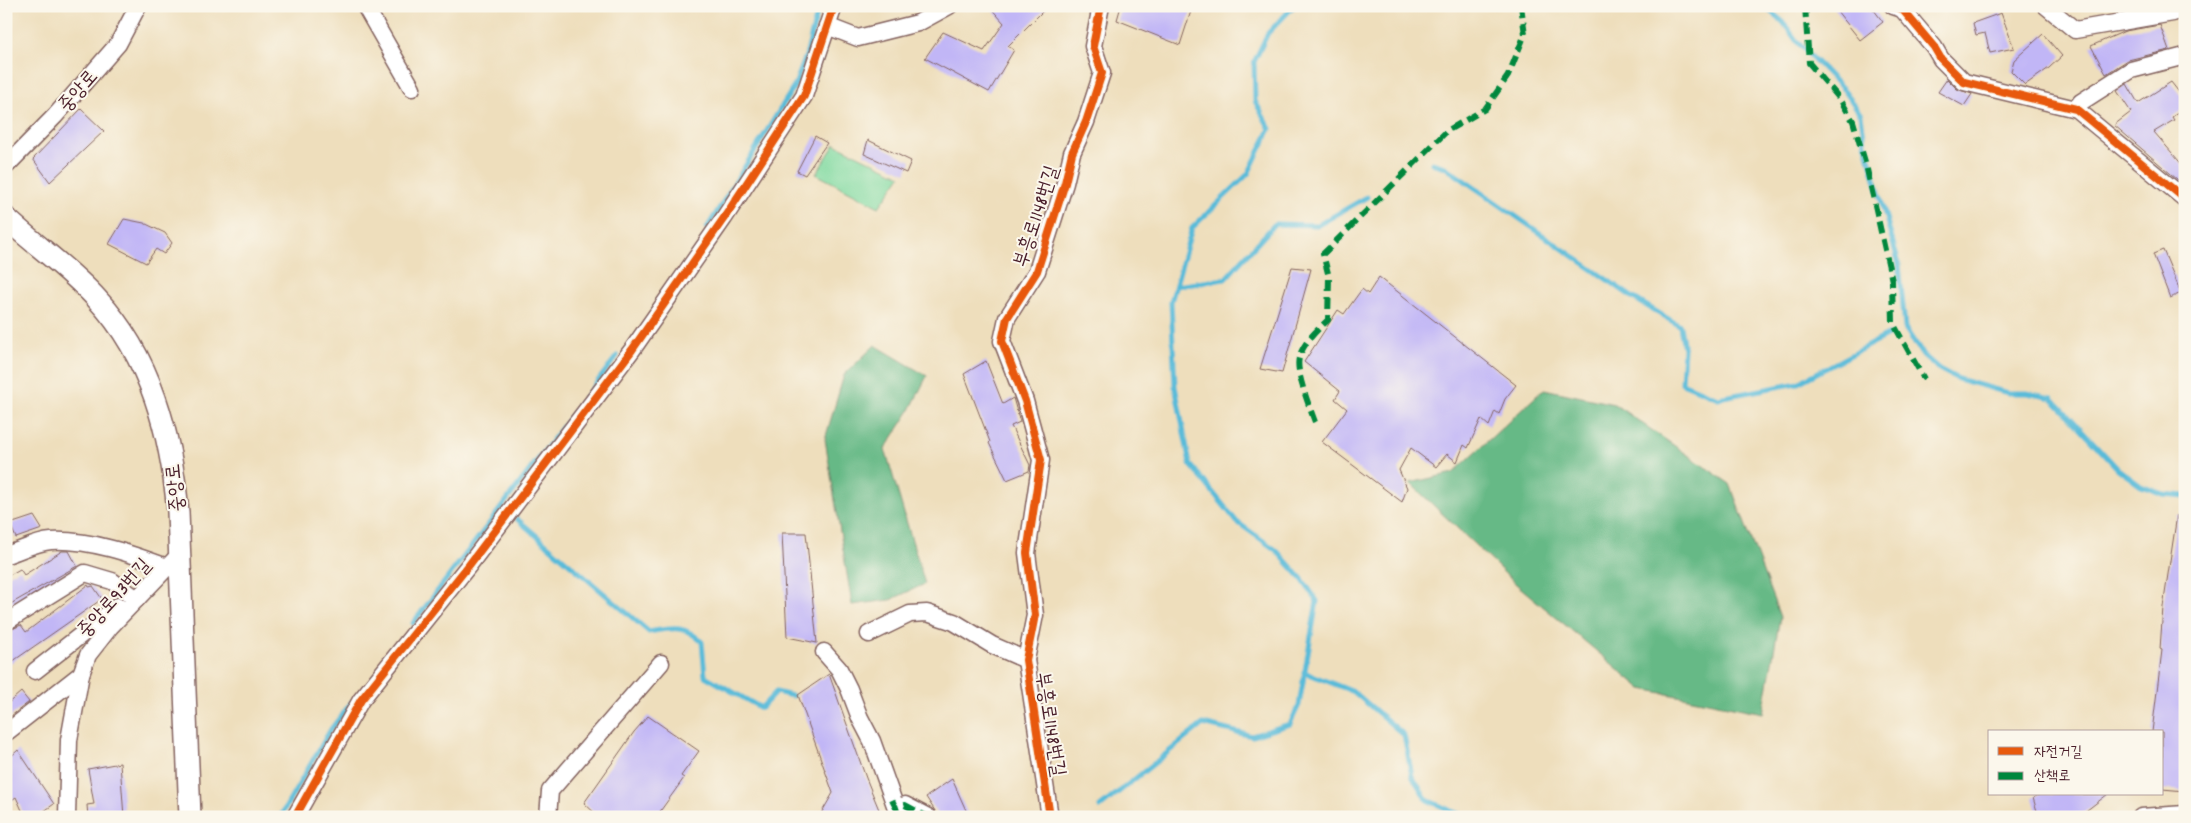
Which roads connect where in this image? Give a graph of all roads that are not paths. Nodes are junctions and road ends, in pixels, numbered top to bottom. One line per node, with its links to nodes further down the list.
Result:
1 (138, 6): 13 (street, 중앙로)
2 (366, 6): 11 (street)
3 (834, 6): 9 (street)
4 (949, 6): 9 (street)
5 (1101, 6): 26 (street, 부흥로1148번길)
6 (2046, 6): 7 (street)
7 (2180, 6)
8 (1899, 7): 12 (street)
9 (828, 26): 34 (street)
10 (2185, 56): 12 (street)
11 (412, 88)
12 (2076, 108): 14 (street)
13 (6, 166)
14 (2185, 199)
15 (6, 218): 17 (main road, 중앙로)
16 (6, 241): 17 (main road)
17 (76, 277): 19 (main road, 중앙로)
18 (6, 555): 19 (street)
19 (173, 562): 20 (street, 중앙로93번길); 33 (main road, 중앙로)
20 (134, 598): 21 (street); 23 (street); 25 (street, 중앙로93번길)
21 (6, 622)
22 (869, 634): 26 (street)
23 (75, 640): 25 (street); 28 (street)
24 (824, 652): 36 (street)
25 (88, 655): 29 (street, 중앙로93번길)
26 (1026, 660): 37 (street, 부흥로1148번길)
27 (661, 663): 35 (street)
28 (35, 671)
29 (81, 674): 30 (street); 32 (street, 중앙로93번길)
30 (7, 732)
31 (2185, 814): 38 (street)
32 (67, 817)
33 (190, 817)
34 (295, 817)
35 (548, 817)
36 (928, 817)
37 (1050, 817)
38 (2141, 817)

